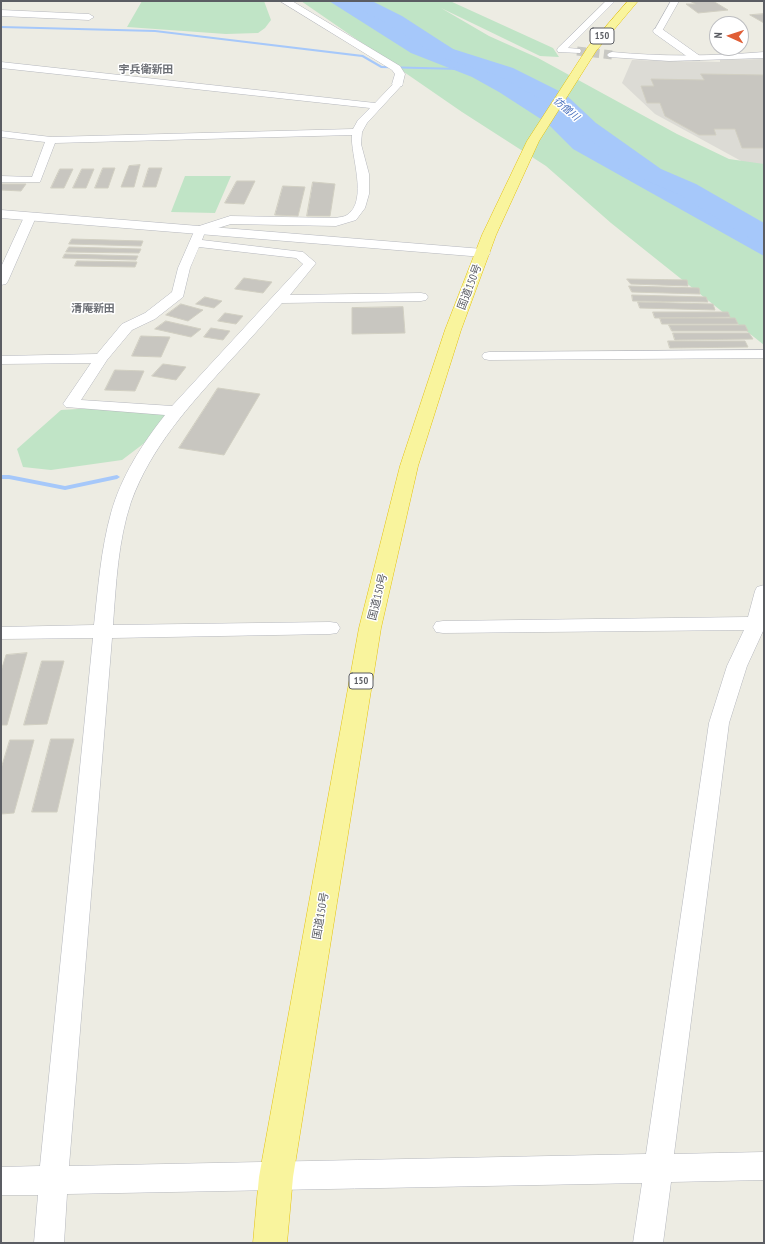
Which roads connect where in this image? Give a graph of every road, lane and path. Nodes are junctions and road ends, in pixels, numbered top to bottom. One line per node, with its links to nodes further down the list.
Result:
1 (285, 1): 13 (street)
2 (611, 1): 8 (street)
3 (633, 1): 22 (highway, 国道150号 / 150)
4 (675, 1): 7 (street)
5 (1, 13): 6 (street)
6 (89, 17)
7 (658, 31): 11 (street)
8 (577, 52)
9 (612, 55): 11 (street)
10 (764, 55): 11 (street)
11 (696, 58)
12 (1, 65): 14 (street)
13 (398, 84): 14 (street)
14 (377, 106): 15 (street)
15 (357, 132): 17 (street); 21 (street)
16 (1, 134): 17 (street)
17 (51, 140): 18 (street)
18 (1, 179)
19 (1, 214): 20 (street)
20 (30, 217): 21 (street); 23 (street)
21 (197, 236): 22 (street); 25 (street); 28 (street)
22 (483, 253): 39 (highway, 国道150号 / 150)
23 (1, 281)
24 (421, 297): 25 (street)
25 (280, 298): 30 (street)
26 (764, 354): 27 (street)
27 (489, 356)
28 (101, 358): 29 (street); 30 (street)
29 (1, 360)
30 (176, 411): 35 (street)
31 (764, 591): 32 (street)
32 (760, 623): 33 (street); 38 (street)
33 (443, 627)
34 (330, 628): 35 (street)
35 (103, 631): 36 (street); 40 (street)
36 (1, 633)
37 (764, 1166): 38 (street)
38 (658, 1168): 39 (street); 44 (street)
39 (276, 1177): 40 (street); 43 (highway, 国道150号 / 150)
40 (54, 1179): 41 (street); 42 (street)
41 (1, 1181)
42 (49, 1243)
43 (270, 1243)
44 (648, 1243)

